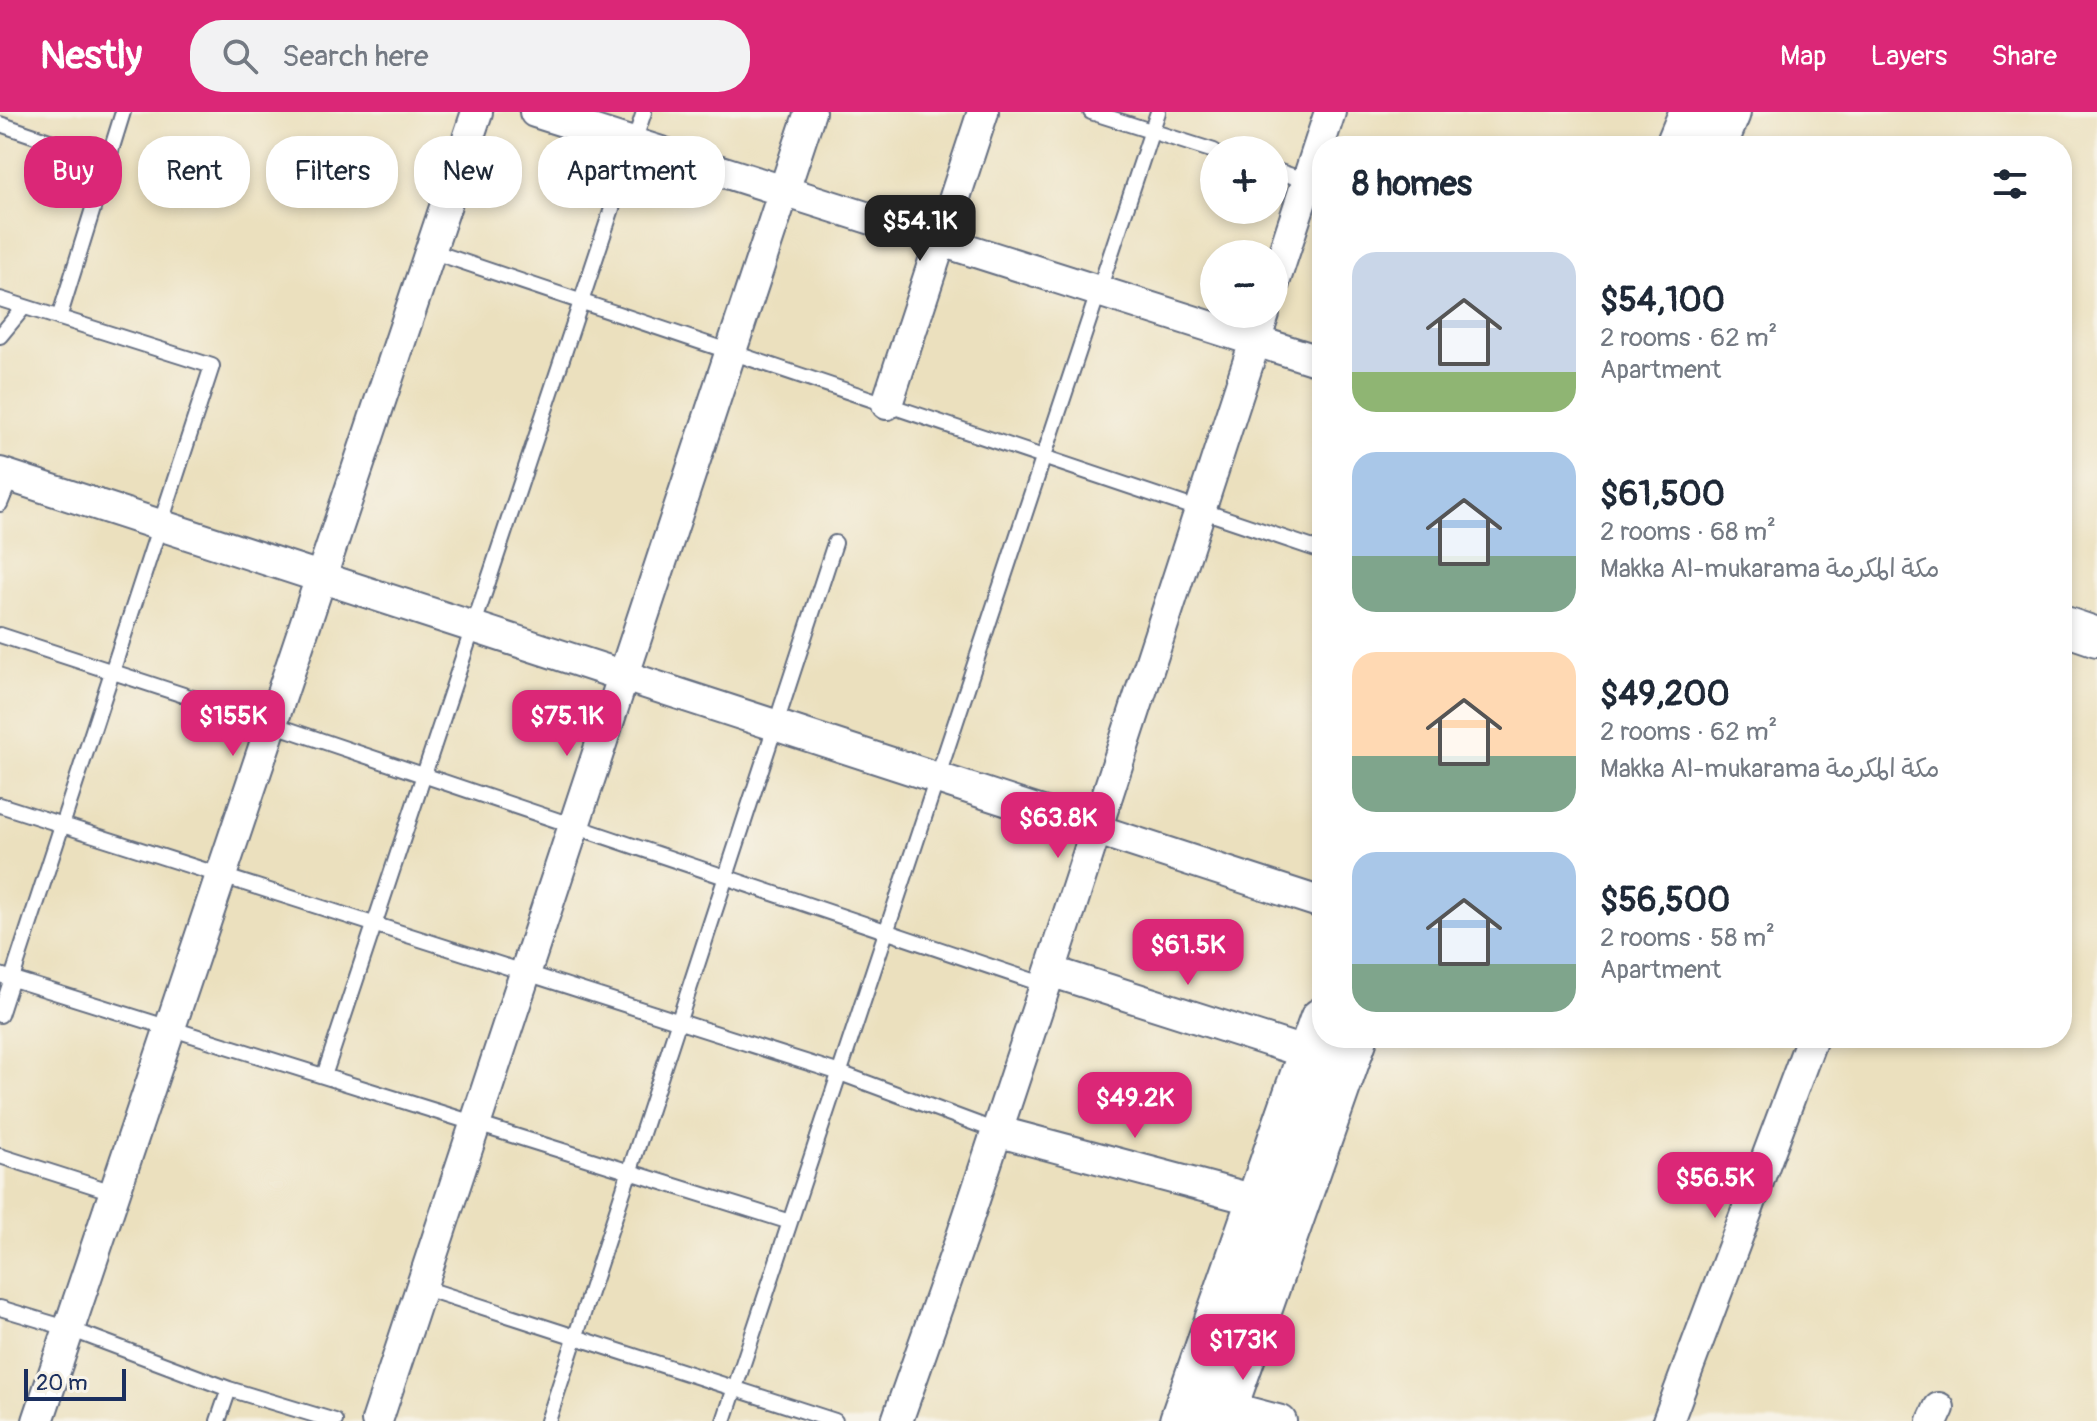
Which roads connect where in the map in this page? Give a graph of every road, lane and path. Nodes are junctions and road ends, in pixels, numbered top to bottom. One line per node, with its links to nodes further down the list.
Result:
1 (123, 112): 13 (lane)
2 (477, 112): 27 (street)
3 (535, 112): 14 (street)
4 (644, 112): 15 (lane)
5 (810, 112): 22 (street)
6 (983, 112): 25 (street)
7 (1091, 112): 11 (lane)
8 (1158, 112): 11 (lane)
9 (1330, 112): 16 (street)
10 (0, 124): 12 (lane)
11 (1152, 132): 17 (lane); 28 (lane)
12 (35, 136)
13 (116, 136)
14 (612, 136)
15 (636, 136)
16 (1325, 136)
17 (1200, 147)
18 (725, 172): 22 (street)
19 (1288, 174): 20 (lane)
20 (1312, 182)
21 (1312, 190): 26 (street)
22 (784, 191): 25 (street); 36 (street)
23 (93, 208): 33 (lane)
24 (612, 208): 30 (lane)
25 (941, 241): 28 (street); 38 (street)
26 (1288, 249)
27 (431, 251): 30 (lane); 45 (street)
28 (1099, 291): 32 (street); 39 (lane)
29 (0, 299): 31 (lane)
30 (581, 301): 36 (lane); 46 (lane)
31 (24, 307): 33 (lane); 35 (lane)
32 (1200, 314)
33 (59, 318): 42 (lane)
34 (1259, 328): 37 (street); 41 (street)
35 (0, 336)
36 (730, 352): 38 (lane); 51 (street)
37 (1312, 357)
38 (887, 404): 39 (lane)
39 (1044, 457): 41 (lane); 55 (lane)
40 (4, 485): 42 (street)
41 (1200, 510): 44 (lane); 59 (street)
42 (160, 525): 45 (street); 50 (lane)
43 (835, 543): 53 (lane)
44 (1312, 548)
45 (322, 577): 46 (street); 52 (street)
46 (473, 626): 51 (street); 54 (lane)
47 (2072, 628): 49 (street)
48 (0, 635): 50 (lane)
49 (2097, 637)
50 (113, 670): 52 (lane); 57 (lane)
51 (623, 675): 53 (street); 58 (street)
52 (272, 724): 54 (lane); 60 (street)
53 (775, 724): 55 (street); 61 (lane)
54 (425, 776): 58 (lane); 63 (lane)
55 (938, 777): 59 (street); 64 (lane)
56 (0, 805): 57 (lane)
57 (62, 825): 60 (lane); 66 (lane)
58 (573, 826): 61 (lane); 65 (street)
59 (1097, 828): 62 (street); 67 (street)
60 (222, 876): 63 (lane); 70 (street)
61 (726, 877): 64 (lane); 69 (lane)
62 (1312, 900)
63 (375, 924): 65 (lane); 76 (lane)
64 (886, 932): 67 (lane); 75 (lane)
65 (525, 972): 69 (lane); 77 (street)
66 (6, 976): 68 (lane); 70 (lane)
67 (1048, 978): 71 (street); 78 (street)
68 (0, 1015)
69 (679, 1021): 75 (lane); 80 (lane)
70 (171, 1028): 76 (lane); 81 (street)
71 (1312, 1036)
72 (1312, 1048): 82 (highway)
73 (1351, 1048): 90 (highway)
74 (1808, 1048): 100 (street)
75 (840, 1073): 78 (lane); 83 (lane)
76 (324, 1076): 77 (lane)
77 (475, 1124): 80 (lane); 84 (street)
78 (996, 1131): 82 (street); 98 (street)
79 (0, 1156): 81 (lane)
80 (629, 1172): 83 (lane); 87 (lane)
81 (116, 1193): 86 (street)
82 (1259, 1201): 90 (highway)
83 (790, 1222): 89 (lane)
84 (421, 1287): 87 (lane); 94 (street)
85 (0, 1308): 86 (lane)
86 (70, 1329): 88 (lane); 91 (street)
87 (576, 1337): 89 (lane); 95 (lane)
88 (229, 1389): 92 (lane); 93 (lane)
89 (735, 1389): 96 (lane); 97 (lane)
90 (1205, 1411): 99 (street)
91 (38, 1421)
92 (218, 1421)
93 (335, 1421)
94 (377, 1421)
95 (548, 1421)
96 (724, 1421)
97 (835, 1421)
98 (897, 1421)
99 (1281, 1421)
100 (1668, 1421)

